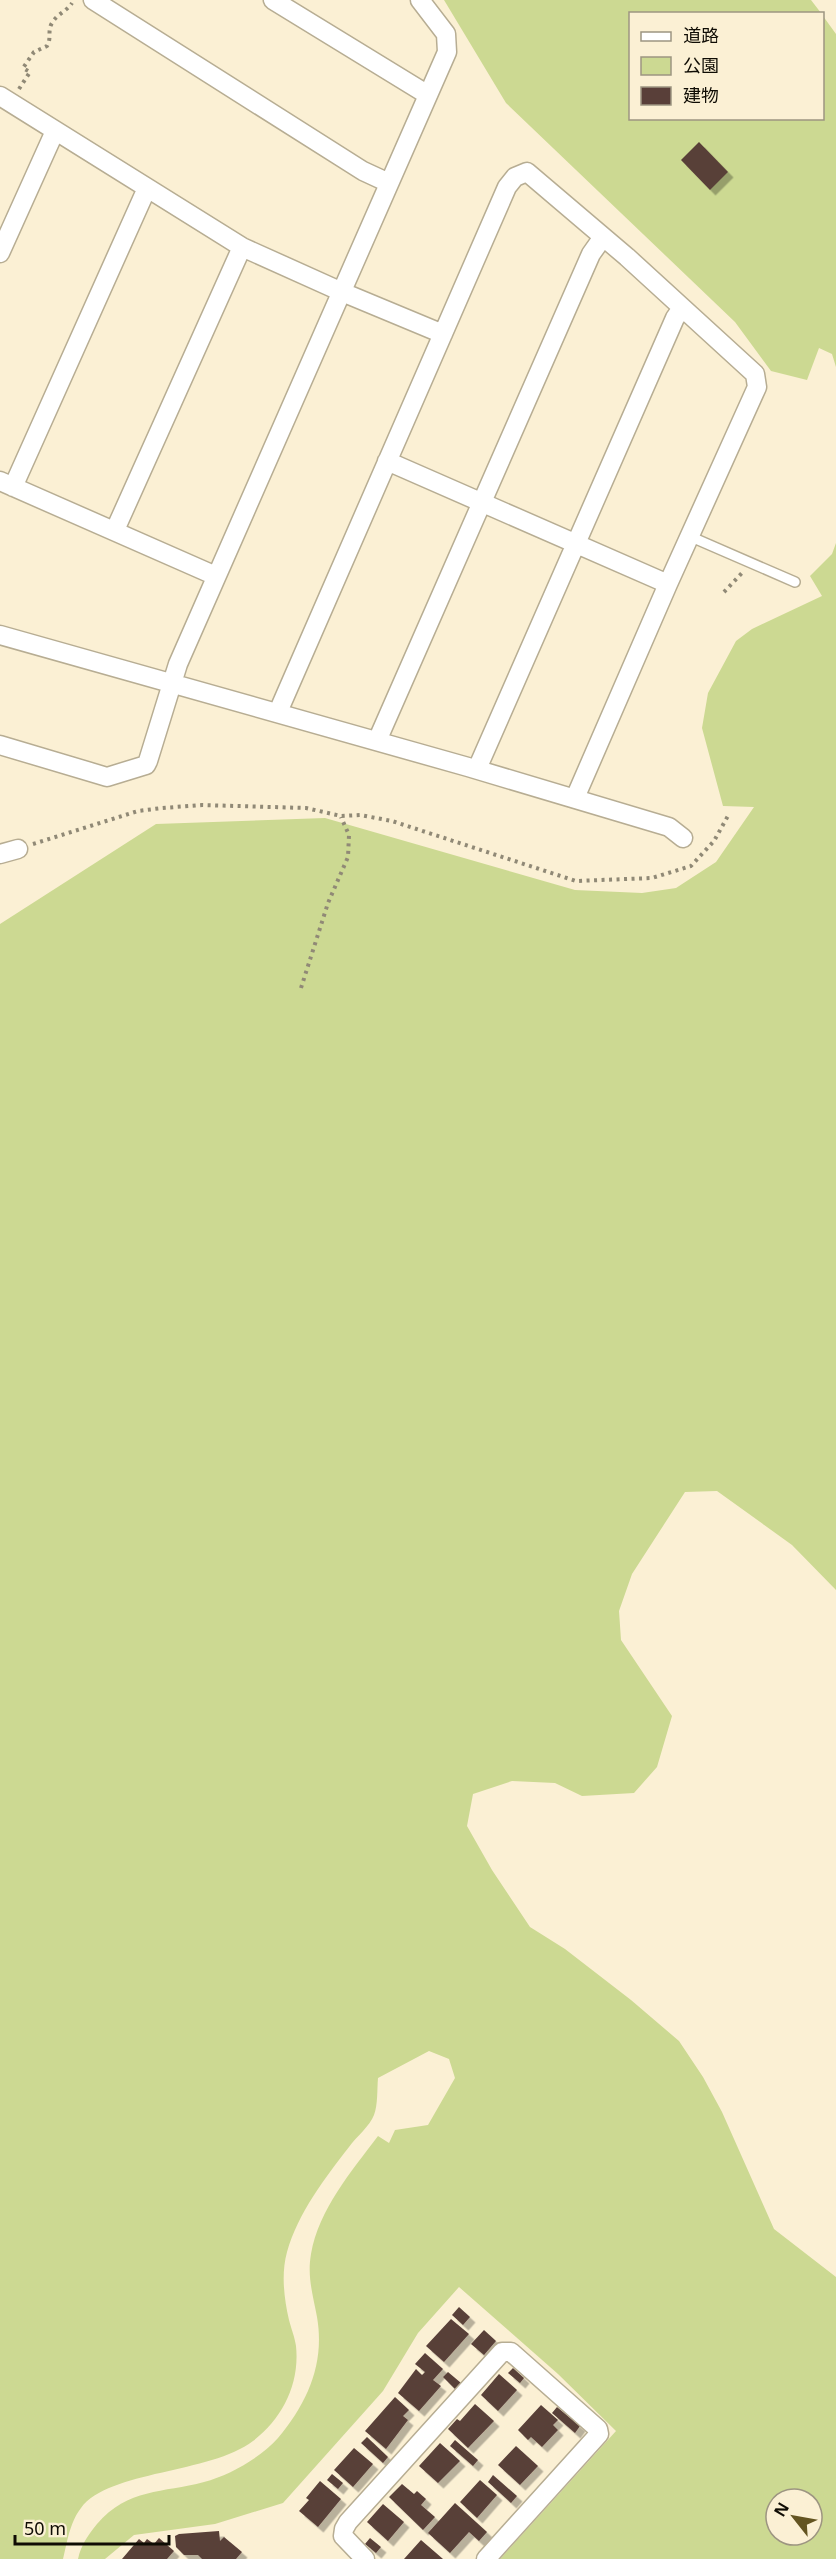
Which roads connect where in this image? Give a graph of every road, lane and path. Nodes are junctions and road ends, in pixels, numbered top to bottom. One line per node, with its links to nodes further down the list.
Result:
1 (93, 0): 5 (street)
2 (273, 0): 7 (street)
3 (420, 0): 7 (street)
4 (72, 3): 6 (path)
5 (117, 6): 9 (street)
6 (8, 94): 8 (street)
7 (428, 95): 9 (street)
8 (55, 131): 10 (street); 13 (street)
9 (389, 183): 14 (street)
10 (147, 188): 12 (street); 18 (street)
11 (603, 237): 15 (street); 16 (street); 19 (street)
12 (242, 247): 14 (street); 20 (street)
13 (0, 253)
14 (342, 292): 16 (street); 24 (street)
15 (682, 308): 21 (street); 22 (street)
16 (443, 334): 17 (street)
17 (387, 461): 19 (street); 30 (street)
18 (7, 484): 20 (street)
19 (483, 502): 22 (street); 31 (street)
20 (115, 530): 24 (street)
21 (689, 536): 23 (lane); 26 (street)
22 (577, 543): 26 (street); 33 (street)
23 (748, 562): 25 (lane); 27 (path)
24 (216, 576): 29 (street)
25 (795, 582)
26 (668, 584): 34 (street)
27 (724, 592)
28 (0, 635): 29 (street)
29 (171, 683): 30 (street); 32 (street)
30 (278, 712): 31 (street)
31 (377, 741): 33 (street)
32 (0, 745)
33 (477, 769): 34 (street)
34 (575, 798): 37 (street)
35 (729, 814): 36 (path)
36 (341, 816): 38 (path); 40 (path)
37 (683, 838)
38 (18, 849): 39 (street)
39 (0, 854)
40 (301, 988)
41 (365, 2559): 42 (street)
42 (486, 2559)

